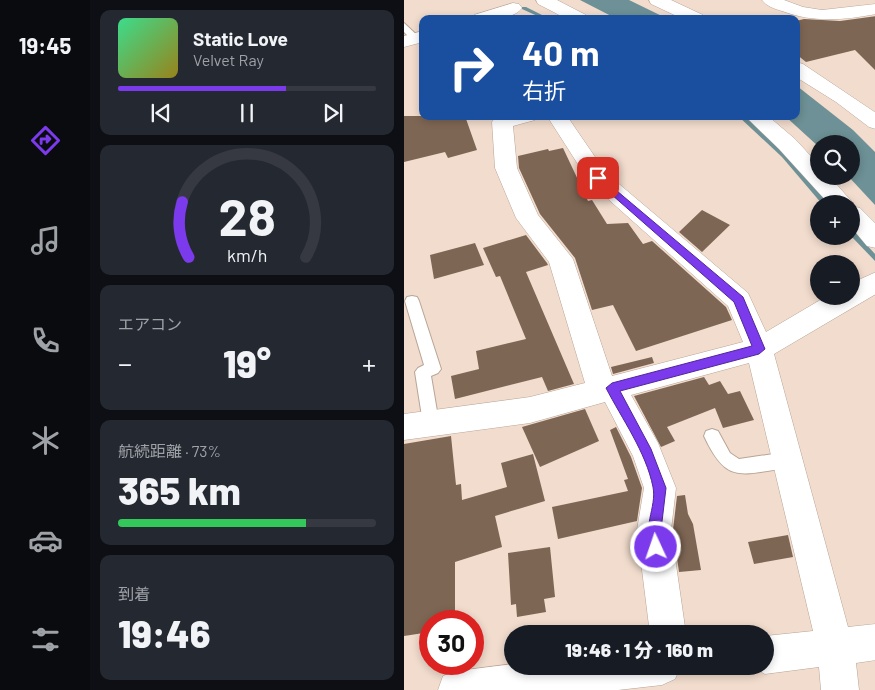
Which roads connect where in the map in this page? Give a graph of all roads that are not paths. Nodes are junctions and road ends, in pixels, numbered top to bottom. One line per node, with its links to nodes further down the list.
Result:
1 (544, 0): 7 (street)
2 (657, 0): 8 (street)
3 (770, 0): 5 (street)
4 (514, 9): 6 (street)
5 (875, 9)
6 (494, 15)
7 (572, 15)
8 (689, 15)
9 (800, 70): 13 (street)
10 (511, 120): 22 (street)
11 (560, 120): 21 (street)
12 (760, 120): 14 (street)
13 (875, 123)
14 (834, 195)
15 (860, 223): 16 (street)
16 (875, 240)
17 (875, 281): 18 (street)
18 (860, 290)
19 (412, 301): 23 (lane)
20 (835, 305): 21 (street)
21 (759, 349): 22 (street); 26 (street)
22 (607, 389): 23 (street); 27 (street)
23 (431, 424): 24 (street)
24 (404, 427)
25 (712, 436): 26 (lane)
26 (787, 460): 29 (street)
27 (667, 625)
28 (875, 642): 29 (street)
29 (835, 647): 30 (street); 33 (street)
30 (774, 654)
31 (585, 675): 32 (street)
32 (457, 690)
33 (840, 690)

